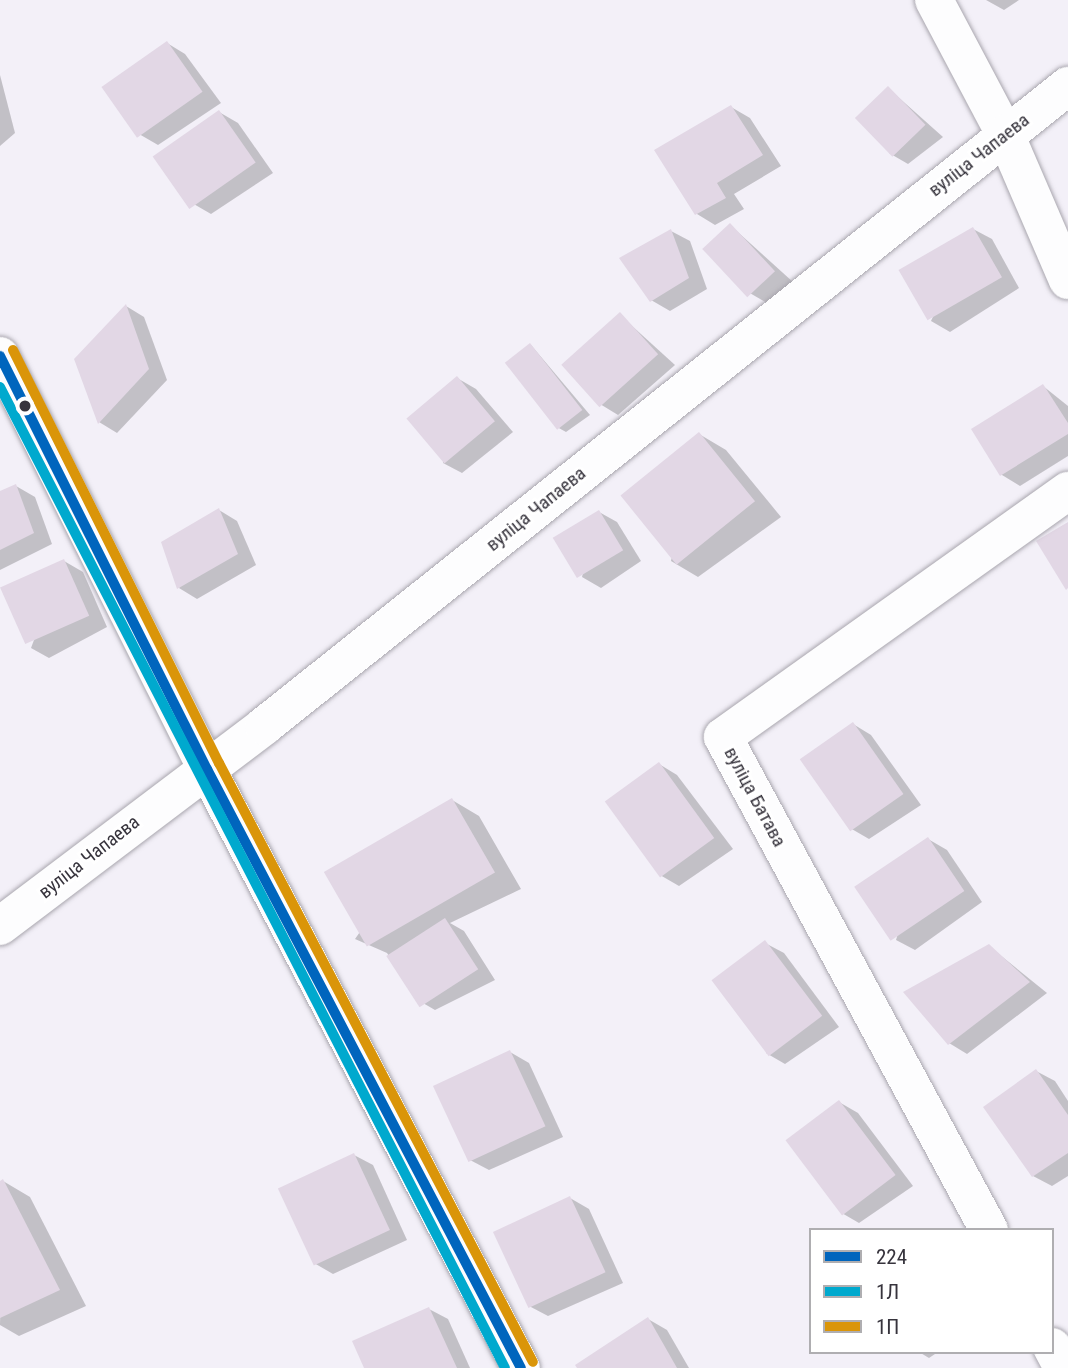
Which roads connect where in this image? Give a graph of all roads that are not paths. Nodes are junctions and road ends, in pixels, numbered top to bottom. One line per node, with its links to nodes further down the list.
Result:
1 (934, 0): 3 (street)
2 (1068, 86): 3 (street, вуліца Чапаева)
3 (1005, 134): 4 (street); 7 (street, вуліца Чапаева)
4 (1068, 280)
5 (0, 356): 7 (street)
6 (1068, 492): 9 (street, вуліца Батава)
7 (207, 769): 8 (street, вуліца Чапаева); 11 (street)
8 (0, 926)
9 (988, 1228)
10 (1054, 1352): 12 (street)
11 (521, 1368)
12 (1063, 1368)

